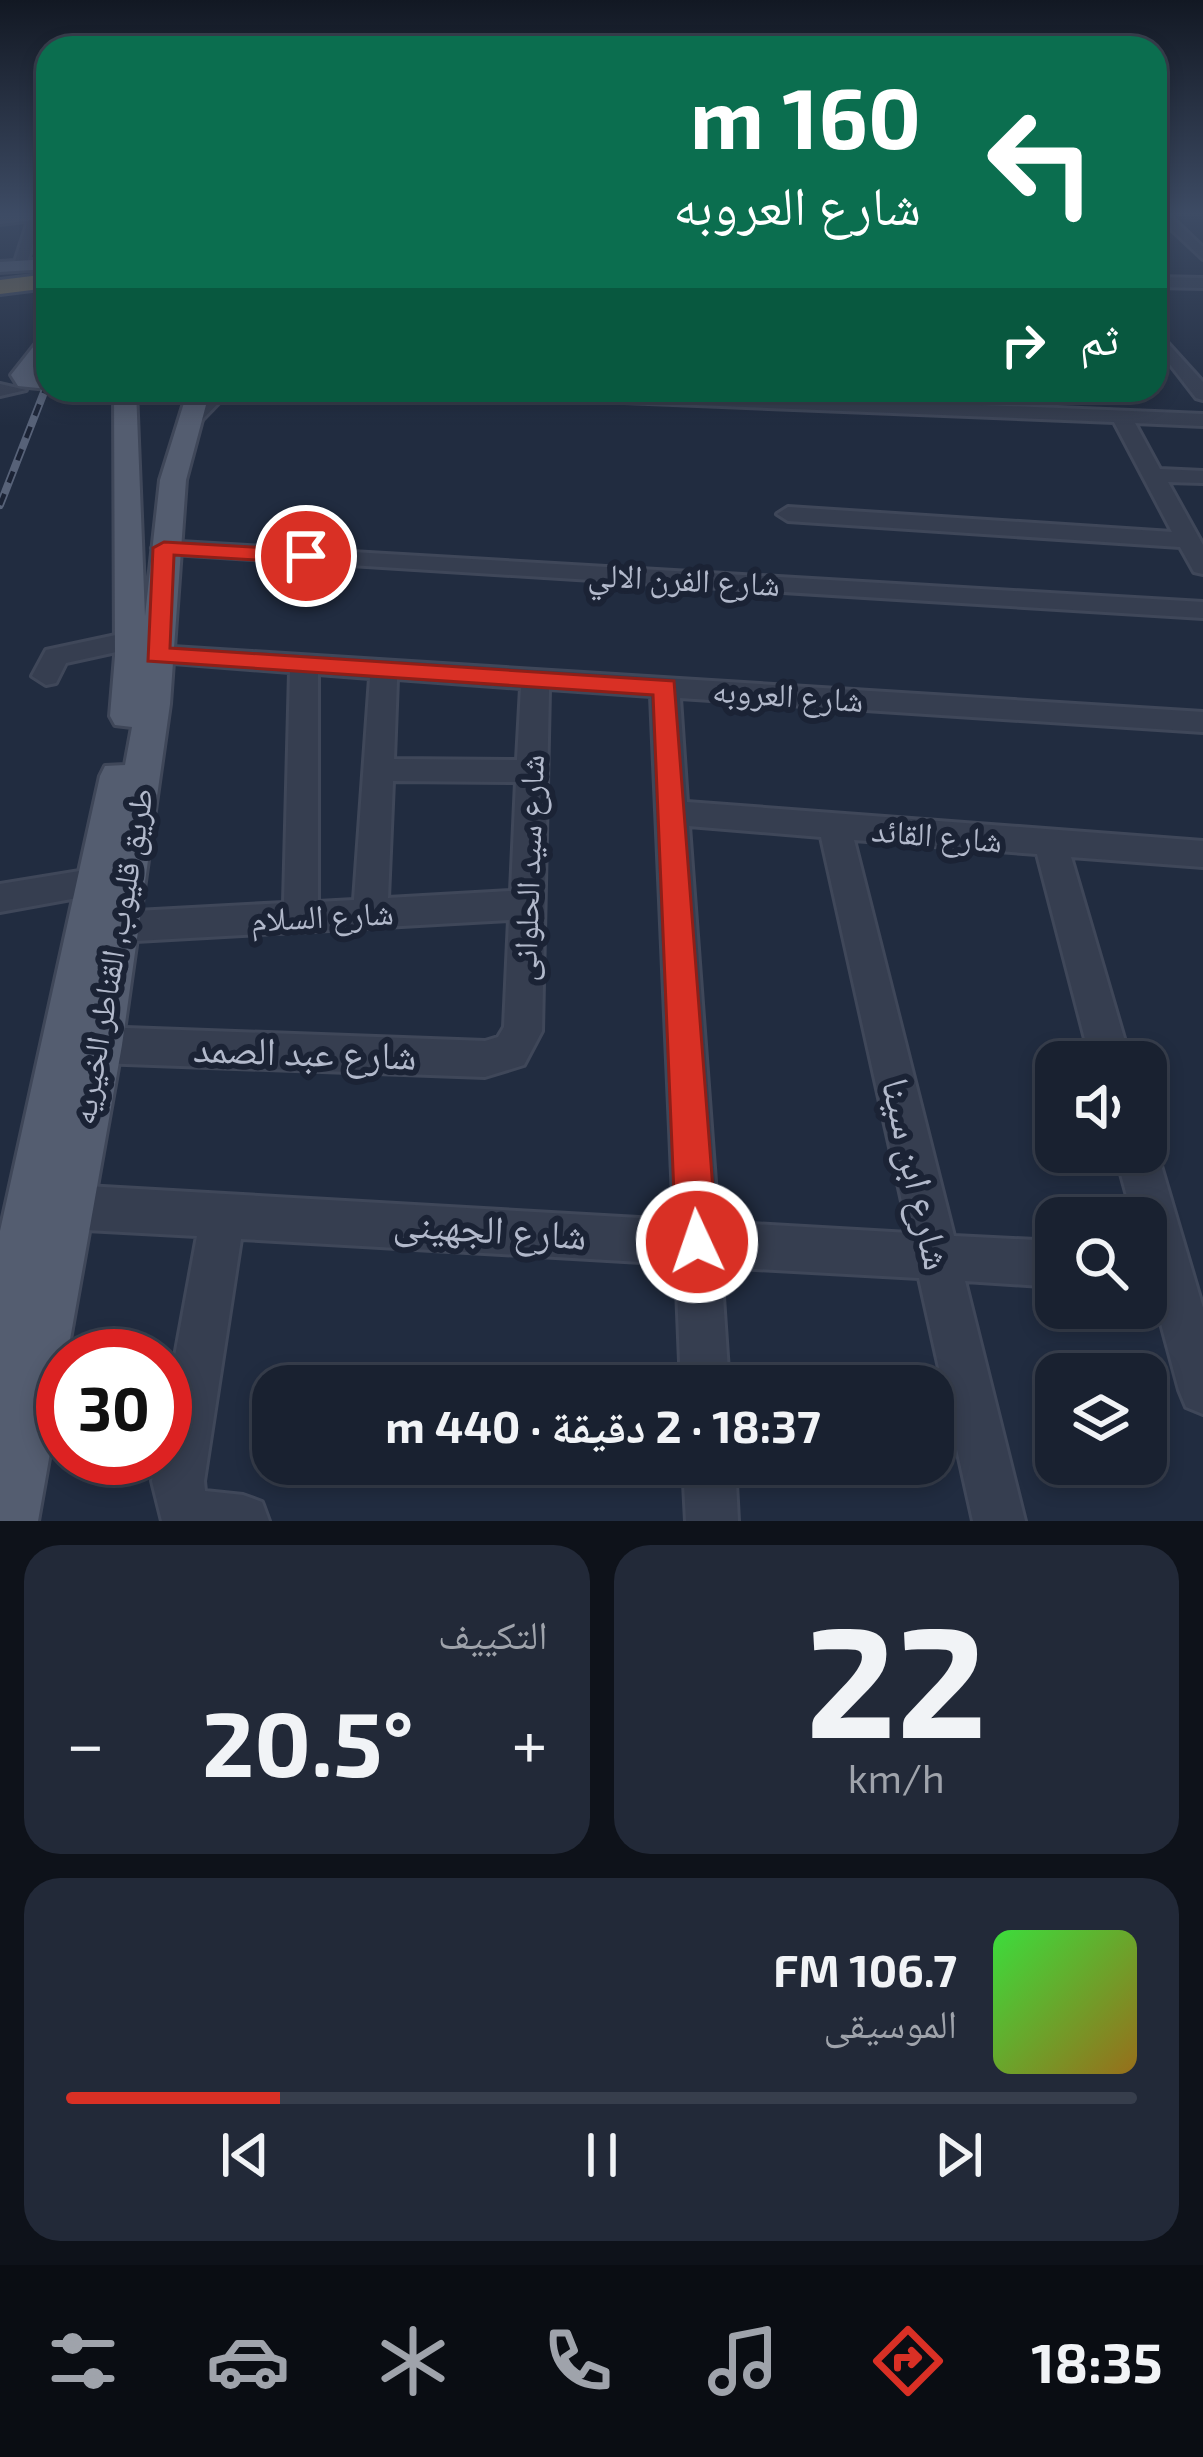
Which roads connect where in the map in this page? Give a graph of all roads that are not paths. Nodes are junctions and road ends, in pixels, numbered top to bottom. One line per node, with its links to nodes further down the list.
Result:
1 (36, 340): 6 (main road)
2 (1167, 351): 5 (street)
3 (36, 354): 6 (main road)
4 (1167, 373): 5 (street)
5 (1185, 373): 7 (street)
6 (8, 383)
7 (1203, 394)
8 (904, 402): 11 (street)
9 (991, 402): 11 (street)
10 (1040, 402): 12 (street)
11 (997, 409): 12 (street)
12 (1048, 411): 14 (street)
13 (159, 416): 21 (main road, طريق قليوب, القناطر الخيريه); 24 (main road, طريق قليوب, القناطر الخيريه)
14 (1120, 416): 15 (street); 16 (street)
15 (1203, 420)
16 (1152, 475): 17 (street); 19 (street)
17 (1203, 478)
18 (788, 514): 22 (street)
19 (1174, 514): 20 (street); 22 (street)
20 (1203, 516)
21 (164, 548): 23 (street, شارع الفرن الالي); 24 (main road, طريق قليوب, القناطر الخيريه)
22 (1197, 553)
23 (1203, 610)
24 (143, 648): 25 (street, شارع العروبه); 27 (street, شارع العروبه); 37 (main road, طريق قليوب, القناطر الخيريه); 42 (main road, طريق قليوب, القناطر الخيريه)
25 (304, 664): 26 (street, شارع العروبه); 41 (street)
26 (384, 670): 28 (street, شارع العروبه); 31 (street)
27 (46, 676)
28 (535, 680): 29 (street, شارع العروبه); 32 (street, شارع سيد الحلوانى)
29 (665, 687): 30 (street, شارع العروبه); 33 (street)
30 (1203, 722)
31 (378, 770): 32 (street); 40 (street)
32 (532, 771): 39 (street, شارع سيد الحلوانى)
33 (672, 813): 34 (street, شارع القائد); 49 (street)
34 (835, 827): 35 (street, شارع القائد); 50 (street, شارع ابن سينا)
35 (1051, 844): 36 (street, شارع القائد); 43 (street)
36 (1203, 854)
37 (98, 882): 38 (street); 48 (main road, طريق قليوب, القناطر الخيريه)
38 (0, 898)
39 (527, 905): 40 (street, شارع السلام); 45 (street, شارع سيد الحلوانى)
40 (370, 914): 41 (street, شارع السلام)
41 (301, 917): 42 (street, شارع السلام)
42 (118, 927): 44 (main road, طريق قليوب, القناطر الخيريه)
43 (1106, 1041)
44 (99, 1045): 45 (street, شارع عبد الصمد); 46 (main road, طريق قليوب, القناطر الخيريه)
45 (510, 1052)
46 (68, 1207): 47 (street, شارع الجهينى); 57 (main road, طريق قليوب, القناطر الخيريه)
47 (223, 1213): 49 (street, شارع الجهينى); 58 (street)
48 (14, 1231): 53 (main road, طريق قليوب, القناطر الخيريه)
49 (697, 1242): 50 (street, شارع الجهينى); 54 (street)
50 (937, 1257): 51 (street, شارع الجهينى); 60 (street, شارع ابن سينا)
51 (1035, 1263)
52 (1167, 1295): 55 (street)
53 (0, 1361)
54 (704, 1365)
55 (1203, 1390)
56 (710, 1485): 59 (street)
57 (6, 1521)
58 (243, 1521)
59 (712, 1521)
60 (999, 1521)

